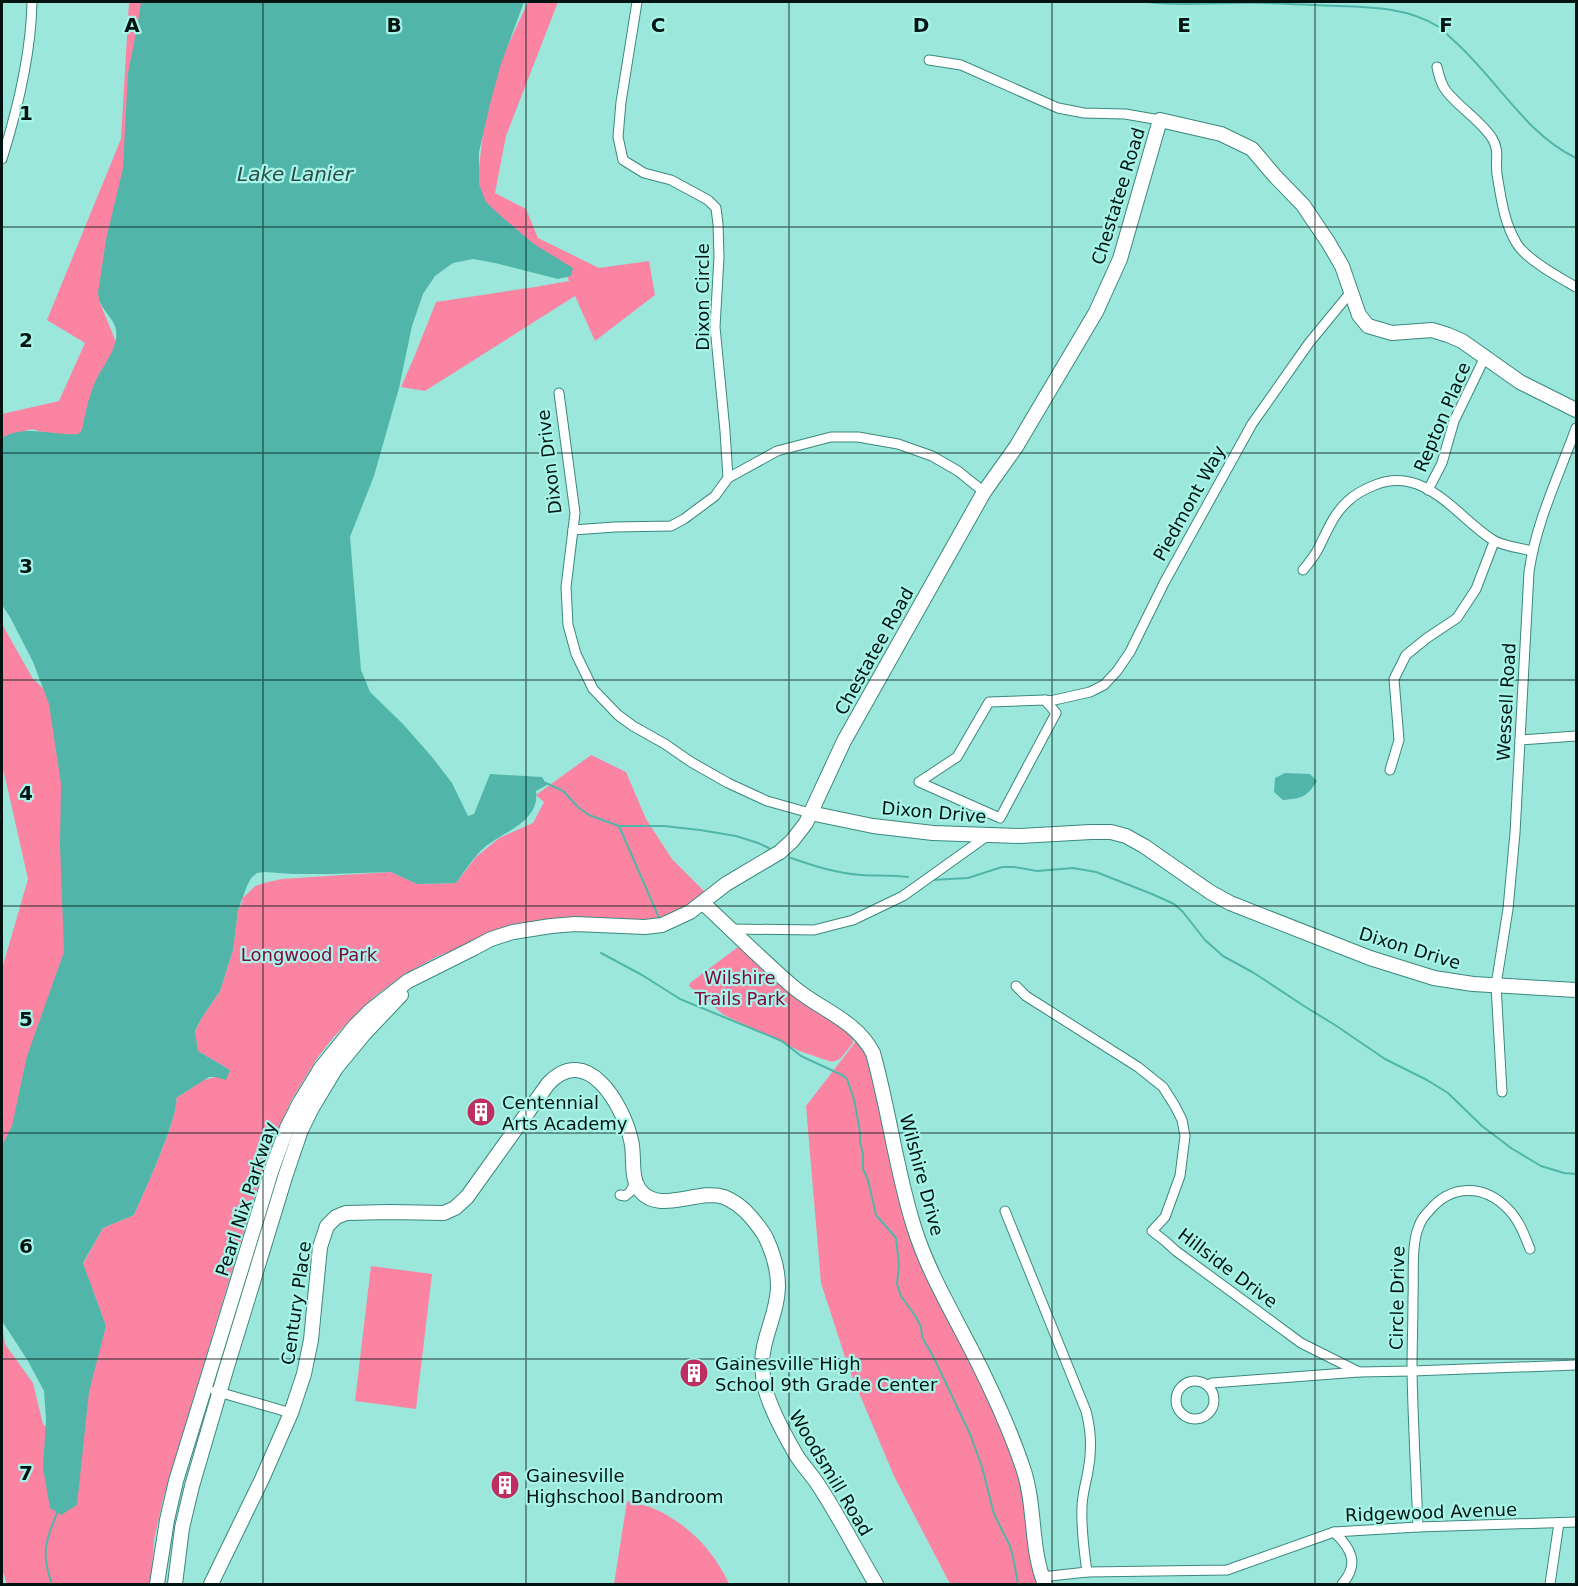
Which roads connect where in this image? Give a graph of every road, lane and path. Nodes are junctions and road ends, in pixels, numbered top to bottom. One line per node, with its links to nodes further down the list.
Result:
1 (32, 2): 6 (street)
2 (637, 2): 13 (street, Dixon Circle)
3 (929, 60): 5 (street)
4 (1437, 67): 7 (street)
5 (1160, 120): 8 (street); 15 (street, Chestatee Road)
6 (2, 159)
7 (1576, 287)
8 (1350, 293): 9 (street); 20 (street, Piedmont Way)
9 (1485, 357): 11 (street); 14 (street, Repton Place)
10 (559, 393): 16 (street, Dixon Drive)
11 (1576, 410)
12 (1576, 428): 18 (street, Wessell Road)
13 (728, 478): 15 (street); 16 (street)
14 (1428, 490): 17 (street); 19 (street)
15 (984, 492): 24 (street, Chestatee Road)
16 (573, 530): 24 (street, Dixon Drive)
17 (1494, 542): 18 (street); 23 (street)
18 (1532, 551): 22 (street, Wessell Road)
19 (1303, 570)
20 (1045, 700): 20 (street, Piedmont Way)
21 (1576, 736): 22 (street)
22 (1520, 740): 29 (street, Wessell Road)
23 (1390, 770)
24 (810, 813): 25 (street, Dixon Drive); 26 (street, Chestatee Road)
25 (988, 835): 27 (street); 29 (street, Dixon Drive)
26 (703, 903): 27 (street, Wilshire Drive); 28 (street, Chestatee Road)
27 (731, 929): 49 (street, Wilshire Drive)
28 (426, 971): 41 (street, Pearl Nix Parkway); 42 (street, Pearl Nix Parkway)
29 (1496, 985): 31 (street, Dixon Drive); 32 (street, Wessell Road)
30 (1016, 986): 39 (street, Hillside Drive)
31 (1576, 990)
32 (1502, 1092)
33 (635, 1183): 34 (street); 43 (street, Century Place); 53 (street, Woodsmill Road)
34 (620, 1195)
35 (1005, 1211): 48 (street)
36 (1530, 1249): 38 (street, Circle Drive)
37 (1576, 1365): 38 (street)
38 (1412, 1371): 39 (street); 46 (street, Circle Drive)
39 (1359, 1372): 40 (street)
40 (1208, 1385): 40 (street)
41 (204, 1391): 42 (street); 50 (street, Pearl Nix Parkway)
42 (219, 1392): 43 (street); 51 (street, Pearl Nix Parkway)
43 (291, 1413): 52 (street, Century Place)
44 (1576, 1522): 45 (street, Ridgewood Avenue)
45 (1559, 1523): 46 (street, Ridgewood Avenue); 55 (street)
46 (1418, 1527): 47 (street, Ridgewood Avenue)
47 (1334, 1532): 48 (street, Ridgewood Avenue); 54 (street)
48 (1087, 1572): 49 (street, Ridgewood Avenue)
49 (1043, 1580)
50 (157, 1584)
51 (175, 1584)
52 (211, 1584)
53 (876, 1584)
54 (1342, 1584)
55 (1550, 1584)

